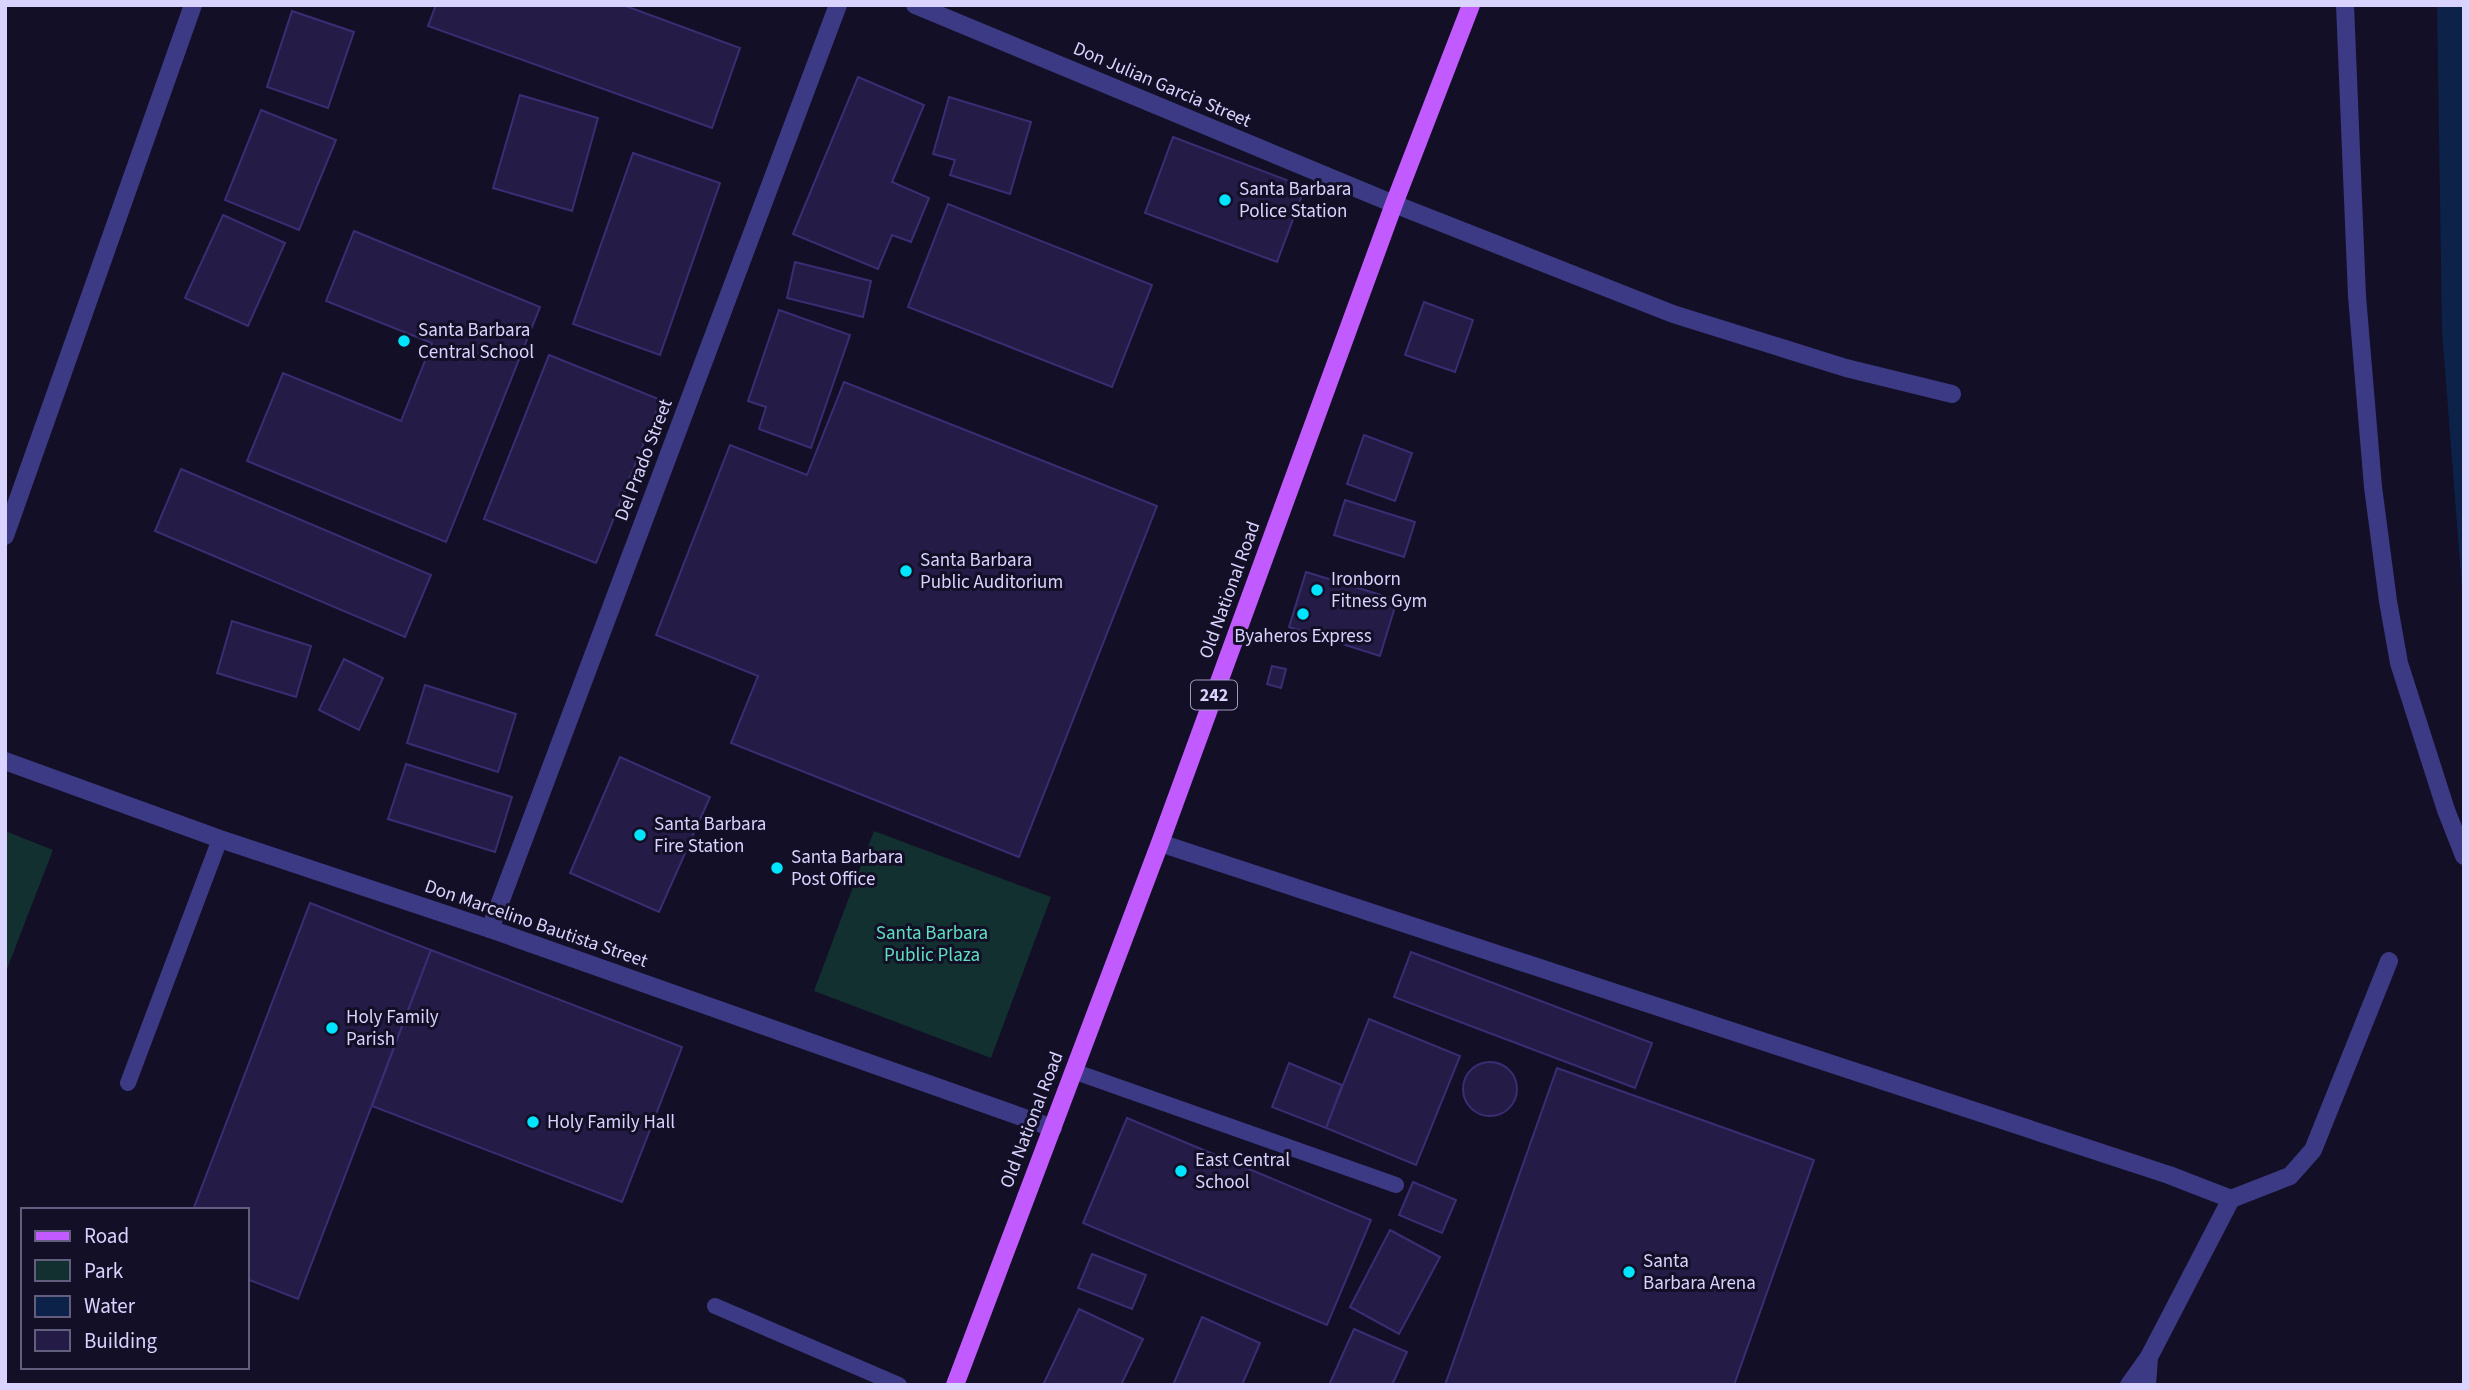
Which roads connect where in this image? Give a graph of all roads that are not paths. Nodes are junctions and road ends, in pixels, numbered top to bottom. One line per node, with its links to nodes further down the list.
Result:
1 (193, 5): 8 (street)
2 (838, 5): 13 (street, Del Prado Street)
3 (915, 5): 6 (street, Don Julian Garcia Street)
4 (1471, 5): 6 (main road, Old National Road / 242)
5 (2345, 5): 12 (street)
6 (1394, 204): 7 (street, Don Julian Garcia Street); 11 (main road, Old National Road / 242)
7 (1952, 394)
8 (5, 536)
9 (5, 761): 10 (street, Don Marcelino Bautista Street)
10 (220, 839): 13 (street, Don Marcelino Bautista Street); 16 (lane)
11 (1160, 843): 15 (main road, Old National Road / 242); 19 (street)
12 (2464, 856)
13 (489, 929): 17 (street, Don Marcelino Bautista Street)
14 (2389, 961): 19 (street)
15 (1073, 1071): 17 (main road, Old National Road / 242); 18 (lane)
16 (128, 1083)
17 (1053, 1128): 23 (main road, Old National Road / 242)
18 (1396, 1185)
19 (2231, 1199): 21 (street)
20 (715, 1306): 22 (lane)
21 (2149, 1357): 24 (street); 25 (street)
22 (899, 1385)
23 (956, 1385)
24 (2129, 1385)
25 (2147, 1385)

